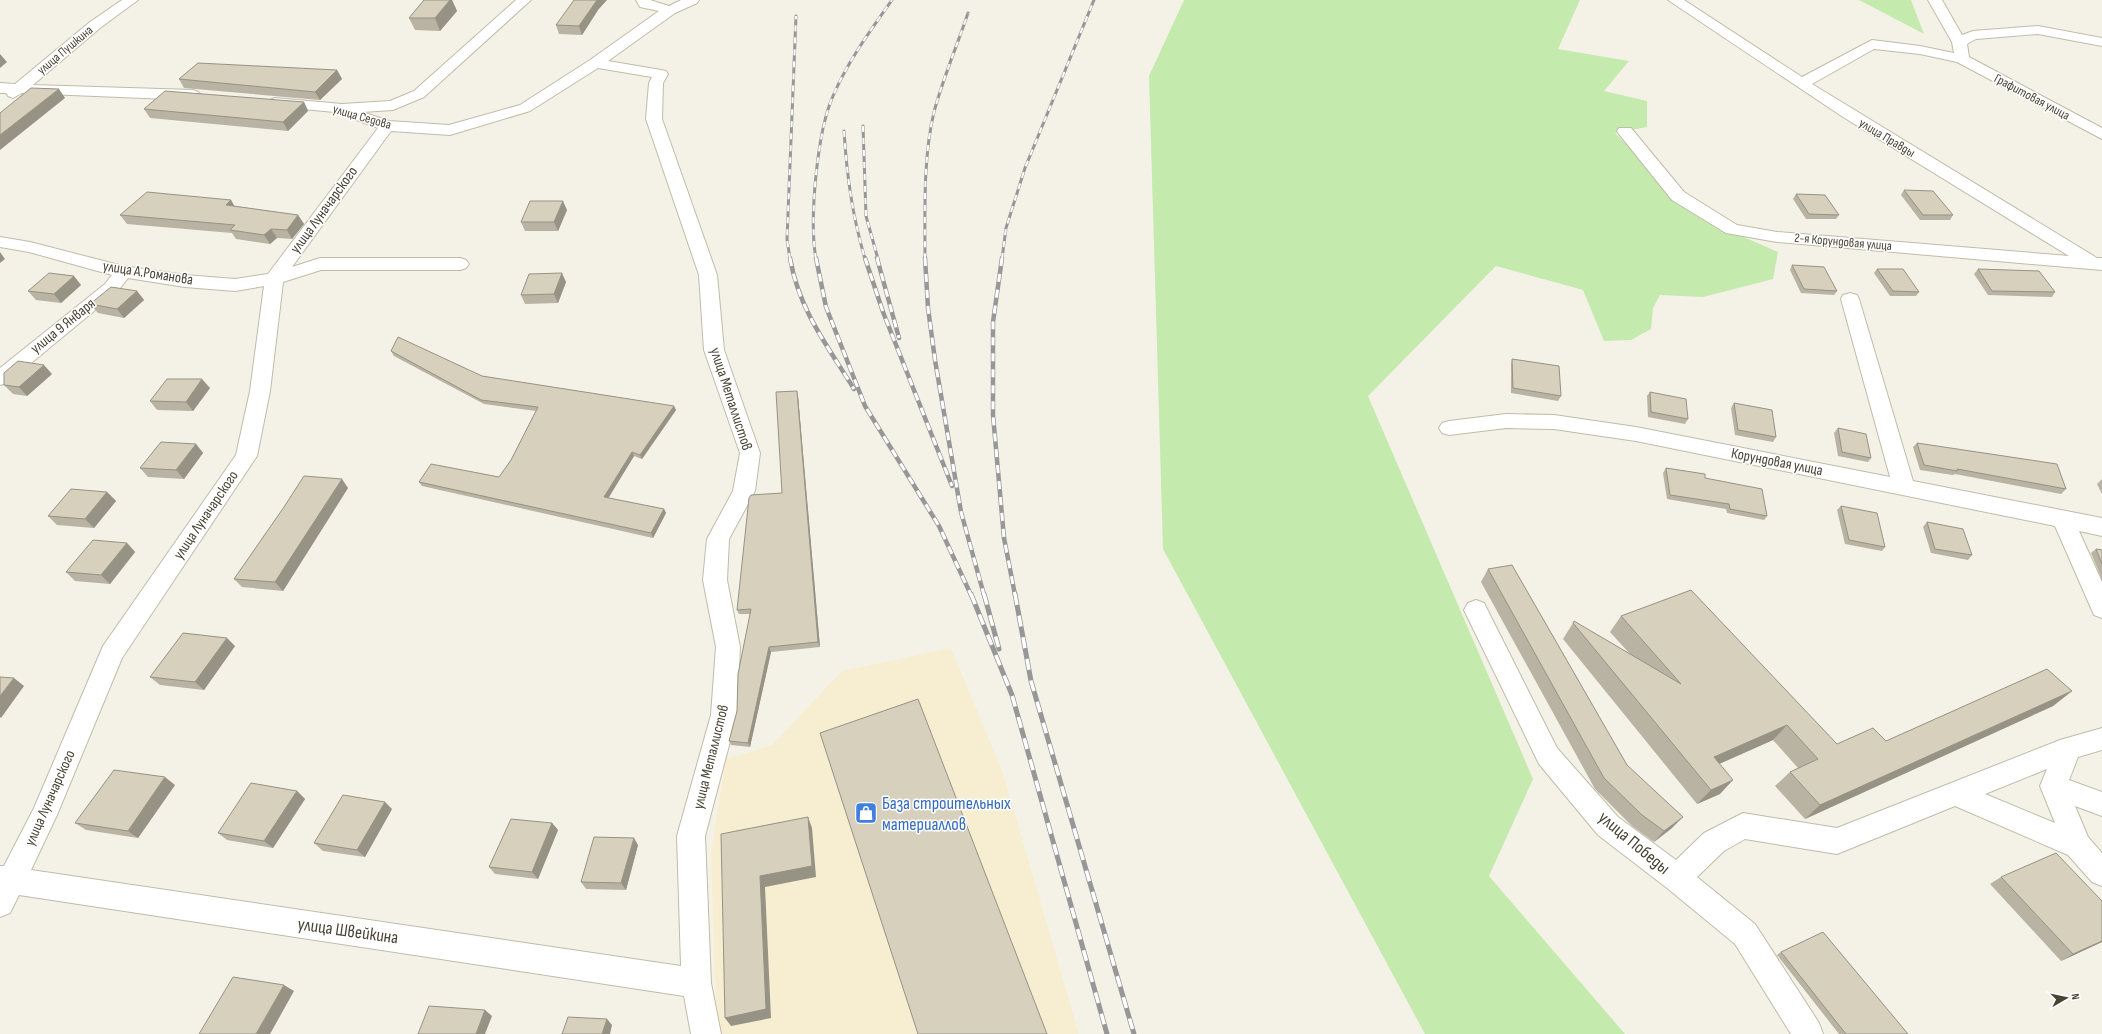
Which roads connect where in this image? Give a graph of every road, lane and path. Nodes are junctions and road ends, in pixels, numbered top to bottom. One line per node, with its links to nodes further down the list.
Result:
1 (131, 0): 14 (street, улица Пушкина)
2 (524, 0): 18 (street)
3 (642, 0): 7 (street)
4 (692, 0): 7 (street, улица Седова)
5 (1675, 0): 12 (street, улица Правды)
6 (1935, 0): 8 (street)
7 (670, 10): 11 (street, улица Седова)
8 (1959, 42): 9 (street); 10 (street)
9 (2102, 42)
10 (1962, 59): 12 (street, Графитовая улица); 21 (street, Графитовая улица)
11 (595, 63): 19 (street, улица Седова); 44 (street, улица Металлистов)
12 (1802, 84): 24 (street, улица Правды)
13 (0, 88): 14 (street)
14 (17, 89): 15 (street); 17 (street, улица Пушкина)
15 (207, 96)
16 (261, 101): 18 (street, улица Седова)
17 (0, 102)
18 (337, 108): 19 (street, улица Седова)
19 (387, 126): 26 (street, улица Луначарского)
20 (1625, 131): 24 (street, 2-я Корундовая улица)
21 (2102, 134)
22 (0, 242): 25 (street, улица А.Романова)
23 (460, 264): 26 (street, улица А.Романова)
24 (2099, 266)
25 (123, 272): 26 (street, улица А.Романова); 28 (street, улица 9 Января)
26 (274, 279): 43 (street, улица Луначарского)
27 (1850, 299): 30 (street)
28 (0, 378)
29 (1448, 428): 30 (street, Корундовая улица)
30 (1904, 487): 31 (street, Корундовая улица)
31 (2063, 519): 32 (street, Корундовая улица); 33 (street)
32 (2102, 527)
33 (2102, 608)
34 (1476, 610): 42 (street, улица Победы)
35 (2102, 739): 36 (street)
36 (2069, 748): 37 (street); 38 (street)
37 (2053, 786): 39 (street); 40 (street)
38 (1956, 794): 40 (street); 42 (street)
39 (2102, 804)
40 (2078, 846): 41 (street)
41 (2102, 873)
42 (1677, 878): 46 (street, улица Победы)
43 (4, 888): 44 (street, улица Швейкина)
44 (696, 983): 45 (street, улица Металлистов)
45 (706, 1034)
46 (1808, 1034)

